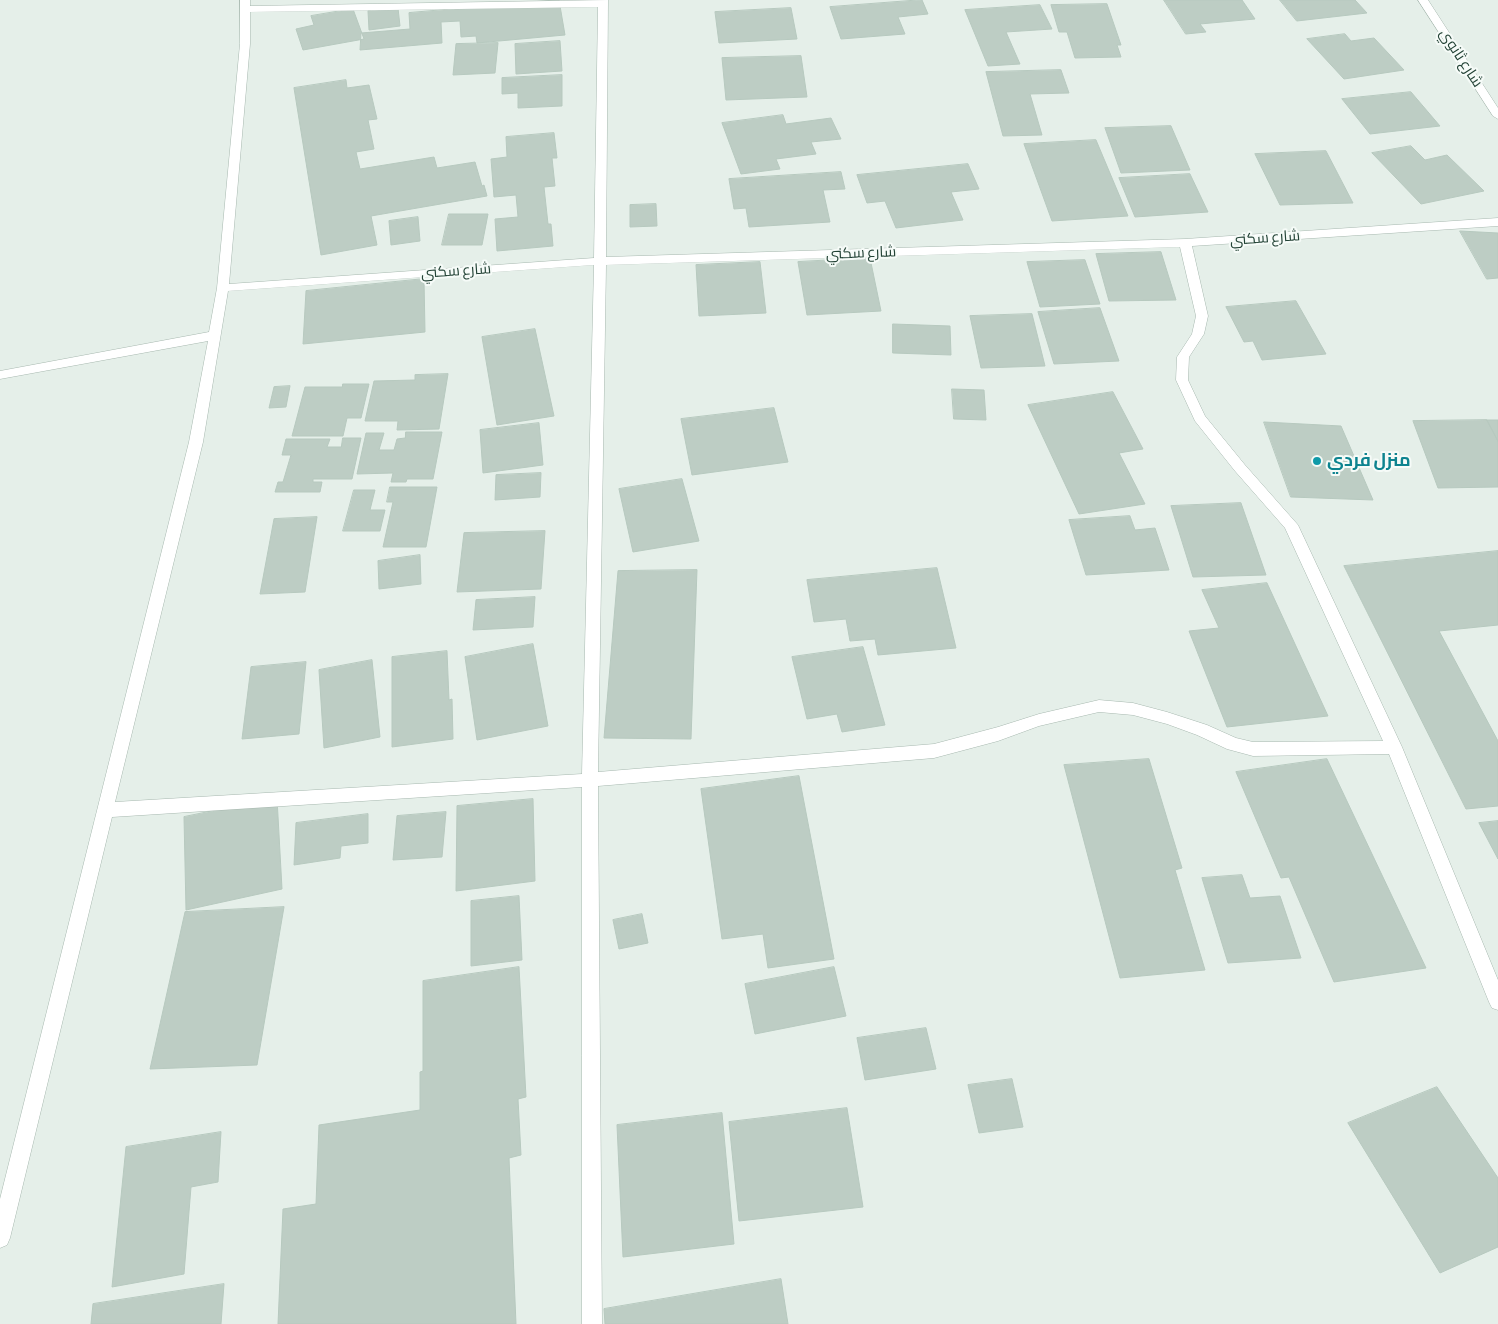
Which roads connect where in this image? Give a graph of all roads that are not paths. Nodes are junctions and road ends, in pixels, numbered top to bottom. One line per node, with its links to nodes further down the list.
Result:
1 (1423, 0): 4 (street, شارع ثانوي)
2 (603, 2): 3 (street); 7 (street)
3 (245, 4): 8 (street)
4 (1498, 116)
5 (1498, 222): 6 (street, شارع سكني)
6 (1186, 244): 7 (street, شارع سكني); 11 (street)
7 (600, 261): 8 (street, شارع سكني); 12 (street)
8 (223, 288): 9 (street)
9 (216, 335): 10 (street); 13 (street)
10 (0, 375)
11 (1394, 747): 12 (street); 14 (street)
12 (590, 780): 13 (street); 16 (street)
13 (105, 810): 15 (street)
14 (1498, 1002)
15 (0, 1238)
16 (592, 1324)

